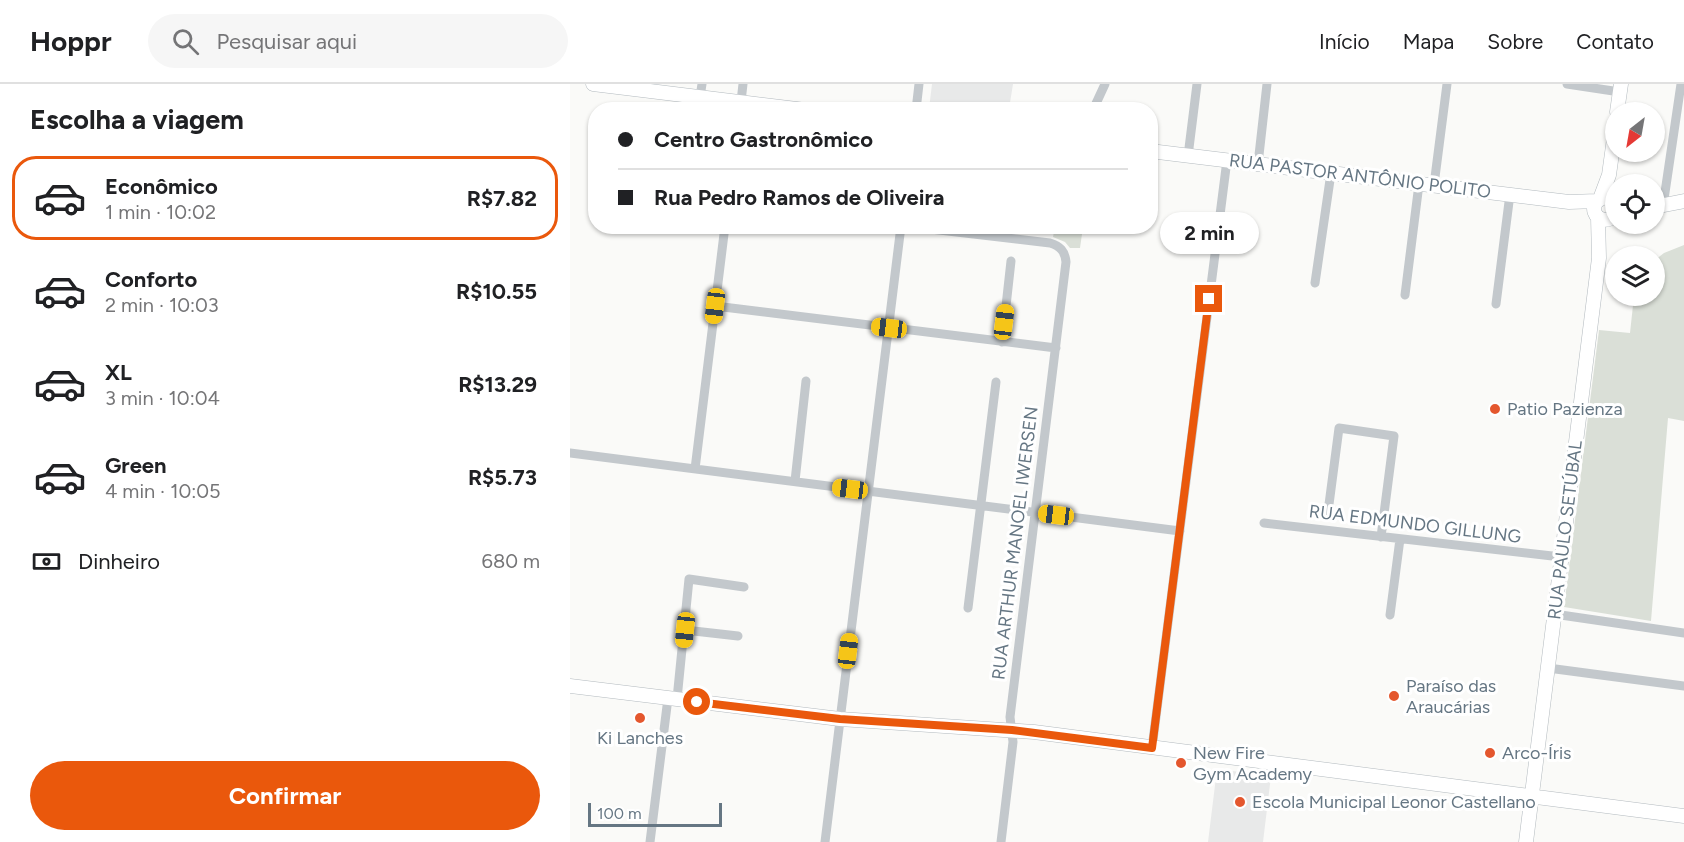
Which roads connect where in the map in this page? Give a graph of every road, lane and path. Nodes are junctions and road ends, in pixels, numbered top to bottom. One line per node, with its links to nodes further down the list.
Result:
1 (593, 84): 11 (main road)
2 (743, 84): 13 (street)
3 (919, 84): 14 (street)
4 (1105, 84): 15 (street)
5 (1197, 84): 17 (street)
6 (1267, 84): 19 (street)
7 (1446, 84): 23 (street)
8 (1567, 84): 10 (street)
9 (1681, 84): 21 (street)
10 (1620, 88)
11 (701, 90): 12 (main road)
12 (730, 102)
13 (741, 102)
14 (917, 102)
15 (1097, 102)
16 (1158, 152): 17 (main road, RUA PASTOR ANTÔNIO POLITO)
17 (1188, 156): 18 (main road, RUA PASTOR ANTÔNIO POLITO)
18 (1227, 160): 19 (main road, RUA PASTOR ANTÔNIO POLITO); 50 (street)
19 (1258, 164): 20 (main road, RUA PASTOR ANTÔNIO POLITO)
20 (1331, 173): 22 (main road, RUA PASTOR ANTÔNIO POLITO); 33 (street)
21 (1665, 174)
22 (1419, 184): 23 (main road, RUA PASTOR ANTÔNIO POLITO); 34 (street)
23 (1434, 185): 24 (main road, RUA PASTOR ANTÔNIO POLITO)
24 (1510, 194): 26 (main road, RUA PASTOR ANTÔNIO POLITO); 35 (street)
25 (1684, 201): 27 (main road)
26 (1605, 204)
27 (1665, 206)
28 (1605, 212): 53 (main road, RUA PAULO SETÚBAL)
29 (724, 234): 36 (street)
30 (902, 234): 37 (street)
31 (972, 234): 39 (street, RUA ARTHUR MANOEL IWERSEN)
32 (1011, 261): 38 (street)
33 (1315, 283)
34 (1405, 295)
35 (1496, 304)
36 (715, 306): 37 (street); 43 (street)
37 (889, 328): 38 (street); 45 (street)
38 (1002, 342): 39 (street)
39 (1056, 348): 47 (street, RUA ARTHUR MANOEL IWERSEN)
40 (806, 381): 44 (street)
41 (996, 382): 46 (street)
42 (570, 453): 43 (street)
43 (695, 469): 44 (street)
44 (795, 482): 45 (street)
45 (869, 491): 46 (street); 65 (street)
46 (981, 505): 47 (street); 55 (street)
47 (1035, 512): 50 (street); 66 (street, RUA ARTHUR MANOEL IWERSEN)
48 (1328, 512): 51 (street)
49 (1264, 523): 51 (street, RUA EDMUNDO GILLUNG)
50 (1180, 531): 67 (street)
51 (1381, 537): 52 (street, RUA EDMUNDO GILLUNG)
52 (1400, 539): 53 (street, RUA EDMUNDO GILLUNG); 57 (street)
53 (1561, 557): 56 (main road, RUA PAULO SETÚBAL)
54 (744, 587): 58 (street)
55 (968, 608)
56 (1554, 614): 59 (street); 61 (main road, RUA PAULO SETÚBAL)
57 (1390, 615)
58 (685, 630): 60 (street); 64 (street)
59 (1684, 633)
60 (738, 636)
61 (1548, 668): 63 (street); 68 (main road, RUA PAULO SETÚBAL)
62 (570, 686): 64 (main road)
63 (1684, 686)
64 (673, 699): 65 (main road); 70 (street)
65 (840, 719): 66 (main road); 71 (street)
66 (1012, 730): 67 (main road); 72 (street, RUA ARTHUR MANOEL IWERSEN)
67 (1152, 748): 68 (main road)
68 (1532, 796): 69 (main road); 73 (main road, RUA PAULO SETÚBAL)
69 (1684, 816)
70 (650, 842)
71 (825, 842)
72 (1001, 842)
73 (1526, 842)

